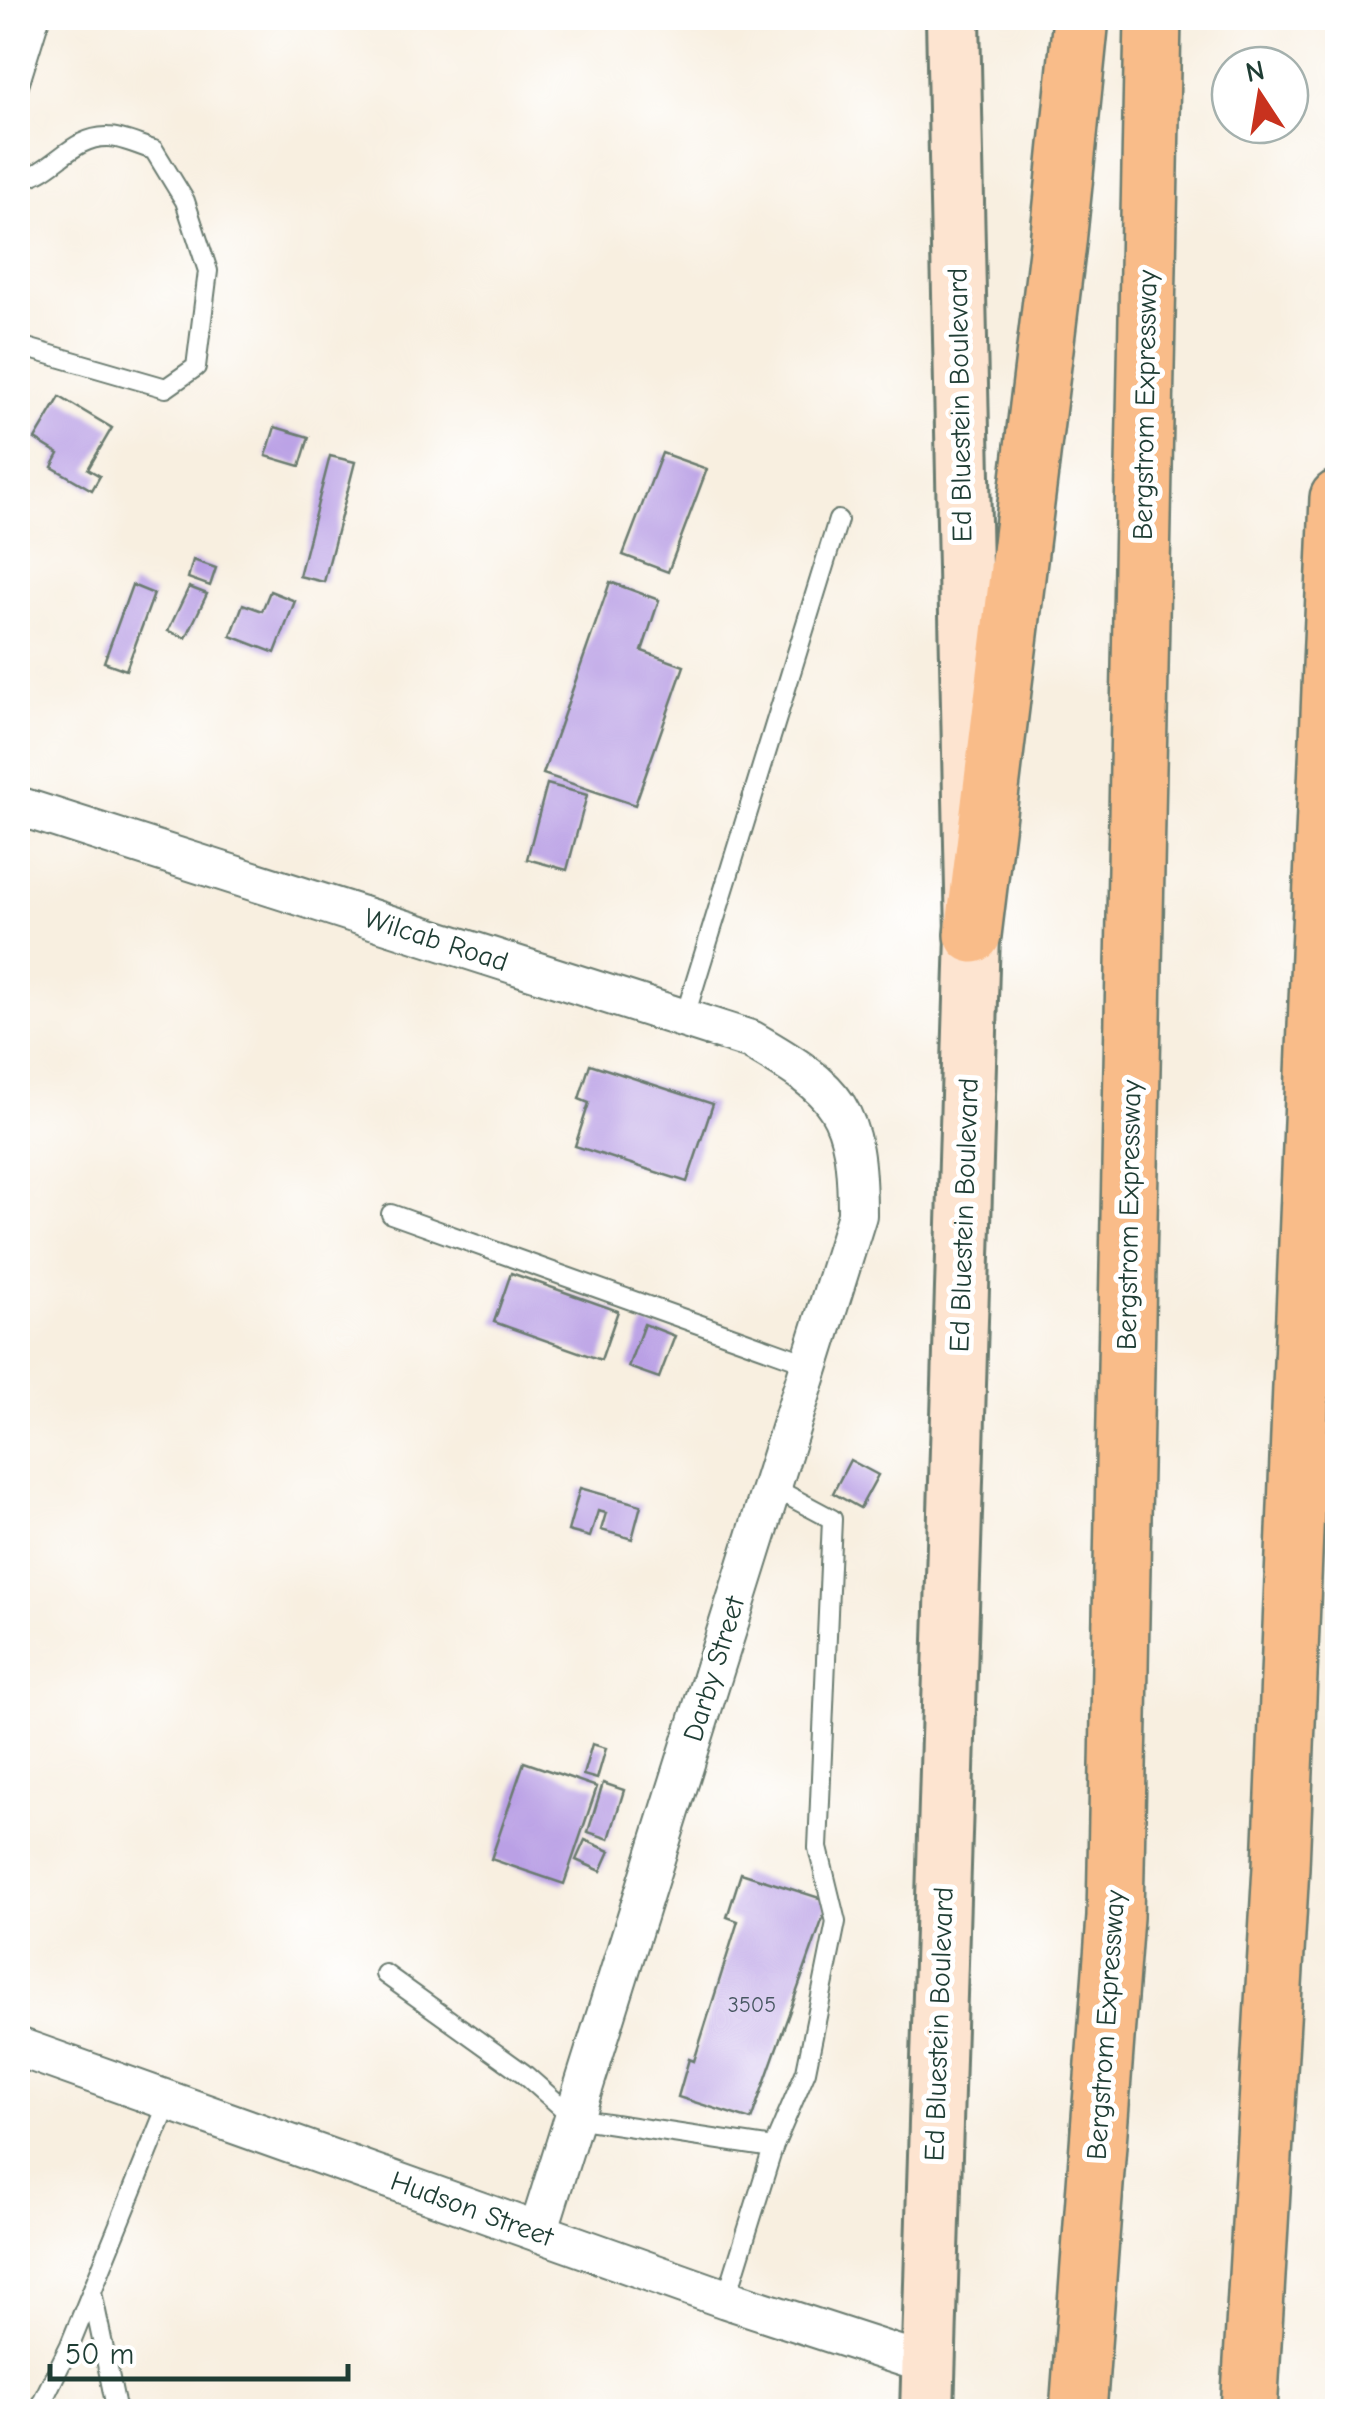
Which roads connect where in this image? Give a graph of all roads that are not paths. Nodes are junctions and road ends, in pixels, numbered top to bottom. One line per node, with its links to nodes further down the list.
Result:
1 (40, 18): 5 (lane)
2 (953, 18): 11 (main road, Ed Bluestein Boulevard)
3 (1081, 18): 11 (highway)
4 (1153, 18): 28 (highway, Bergstrom Expressway)
5 (18, 89)
6 (18, 178): 7 (lane)
7 (18, 360)
8 (1338, 498): 29 (highway)
9 (838, 520): 12 (lane)
10 (18, 806): 12 (street, Wilcab Road)
11 (973, 935): 25 (main road, Ed Bluestein Boulevard)
12 (684, 1019): 13 (street, Wilcab Road)
13 (839, 1104): 15 (street, Darby Street)
14 (391, 1214): 15 (lane)
15 (810, 1364): 16 (street, Darby Street)
16 (772, 1487): 20 (street, Darby Street); 21 (lane)
17 (385, 1974): 20 (lane)
18 (18, 2047): 19 (street, Hudson Street)
19 (169, 2101): 22 (street, Hudson Street); 23 (lane)
20 (574, 2118): 21 (lane); 22 (street, Darby Street)
21 (774, 2148): 24 (lane)
22 (538, 2232): 24 (street, Hudson Street)
23 (92, 2292): 26 (lane); 27 (lane)
24 (726, 2299): 25 (street, Hudson Street)
25 (928, 2388)
26 (37, 2412)
27 (118, 2412)
28 (1078, 2412)
29 (1249, 2412)

